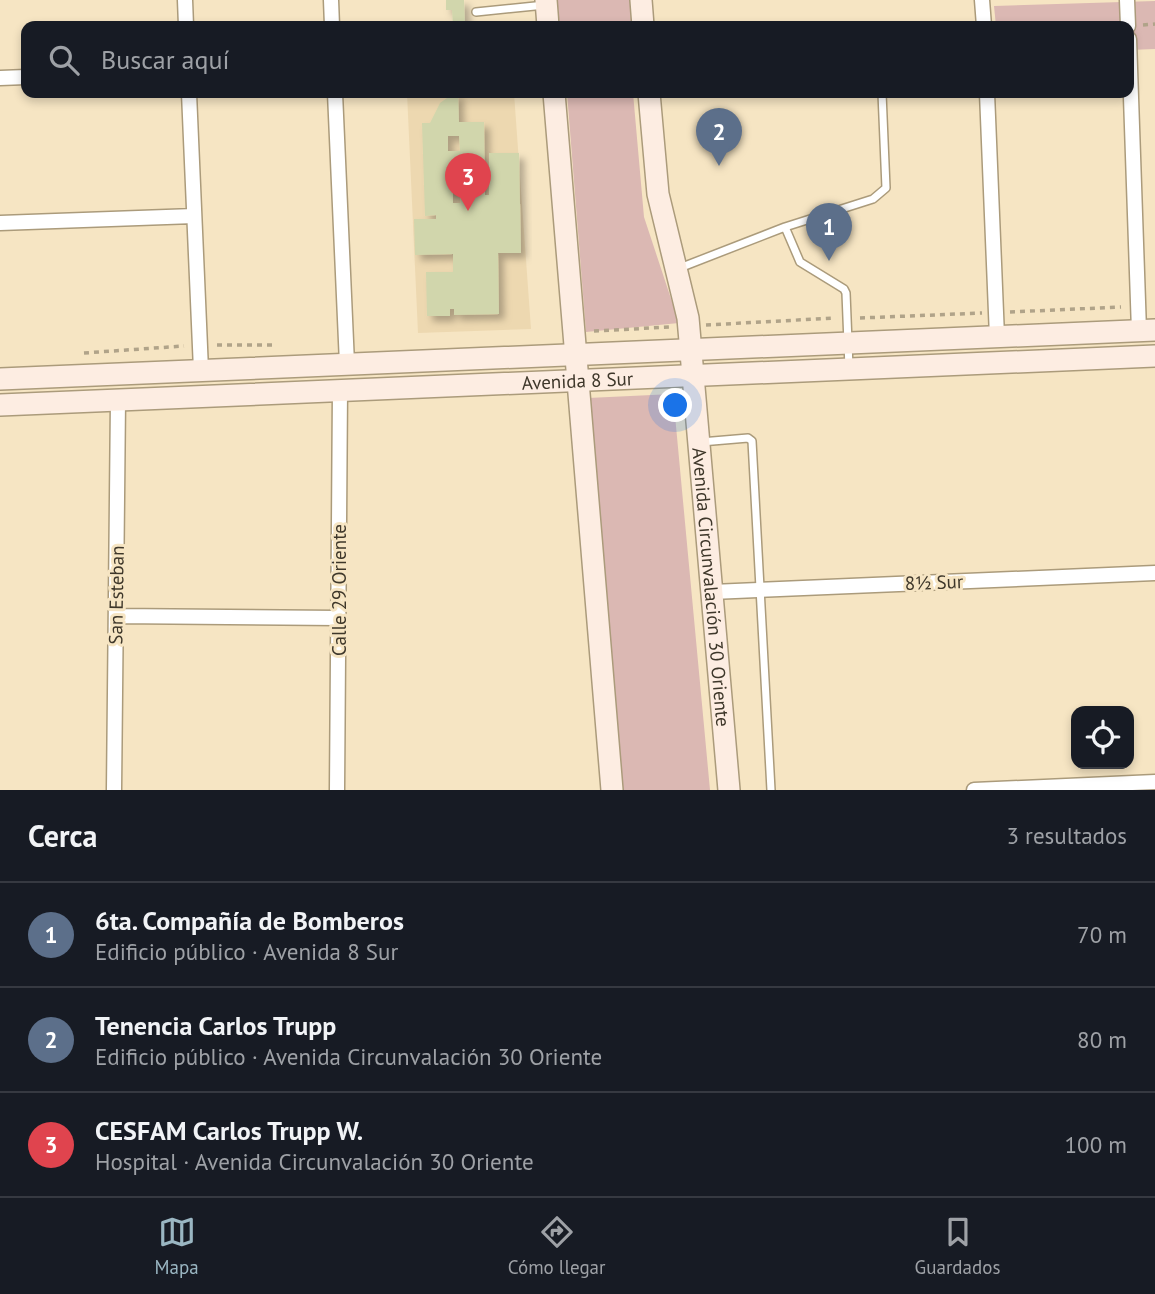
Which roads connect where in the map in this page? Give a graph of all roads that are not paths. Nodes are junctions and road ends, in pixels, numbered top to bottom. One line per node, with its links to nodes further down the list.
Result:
1 (185, 0): 8 (street)
2 (331, 0): 9 (street)
3 (641, 0): 11 (main road)
4 (982, 0): 12 (street)
5 (1127, 0): 13 (street)
6 (546, 2): 7 (lane); 10 (main road)
7 (476, 12)
8 (186, 21)
9 (332, 21)
10 (548, 21)
11 (643, 21)
12 (984, 21)
13 (1128, 21)
14 (21, 76): 15 (street)
15 (0, 78)
16 (189, 98): 23 (street)
17 (335, 98): 33 (street)
18 (554, 98): 31 (main road)
19 (649, 98): 26 (main road, Avenida Circunvalación 30 Oriente)
20 (882, 98): 25 (lane)
21 (987, 98): 28 (street)
22 (1133, 98): 27 (street)
23 (194, 216): 24 (street); 35 (street)
24 (0, 223)
25 (785, 227): 26 (lane); 29 (lane)
26 (677, 270): 30 (main road, Avenida Circunvalación 30 Oriente)
27 (1147, 330): 28 (main road, Avenida 8 Sur)
28 (998, 337): 29 (main road, Avenida 8 Sur)
29 (848, 343): 30 (main road, Avenida 8 Sur); 34 (lane)
30 (691, 350): 31 (main road, Avenida 8 Sur); 36 (main road, Avenida Circunvalación 30 Oriente)
31 (575, 354): 33 (main road, Avenida 8 Sur); 38 (main road)
32 (1155, 356): 34 (main road, Avenida 8 Sur)
33 (347, 364): 35 (main road, Avenida 8 Sur)
34 (849, 368): 36 (main road, Avenida 8 Sur)
35 (201, 370): 37 (main road, Avenida 8 Sur)
36 (693, 375): 38 (main road, Avenida 8 Sur); 42 (main road, Avenida Circunvalación 30 Oriente)
37 (0, 379)
38 (576, 382): 39 (main road, Avenida 8 Sur); 51 (main road)
39 (340, 390): 40 (main road, Avenida 8 Sur); 47 (street, Calle 29 Oriente)
40 (118, 400): 41 (main road, Avenida 8 Sur); 46 (street, San Esteban)
41 (0, 405)
42 (699, 443): 44 (lane); 45 (main road, Avenida Circunvalación 30 Oriente)
43 (1155, 573): 44 (street, 8½ Sur)
44 (758, 589): 45 (street, 8½ Sur); 53 (lane)
45 (712, 592): 52 (main road, Avenida Circunvalación 30 Oriente)
46 (116, 616): 47 (street); 49 (street, San Esteban)
47 (338, 618): 50 (street, Calle 29 Oriente)
48 (1155, 782): 54 (street)
49 (114, 790)
50 (337, 790)
51 (612, 790)
52 (729, 790)
53 (771, 790)
54 (974, 790)

